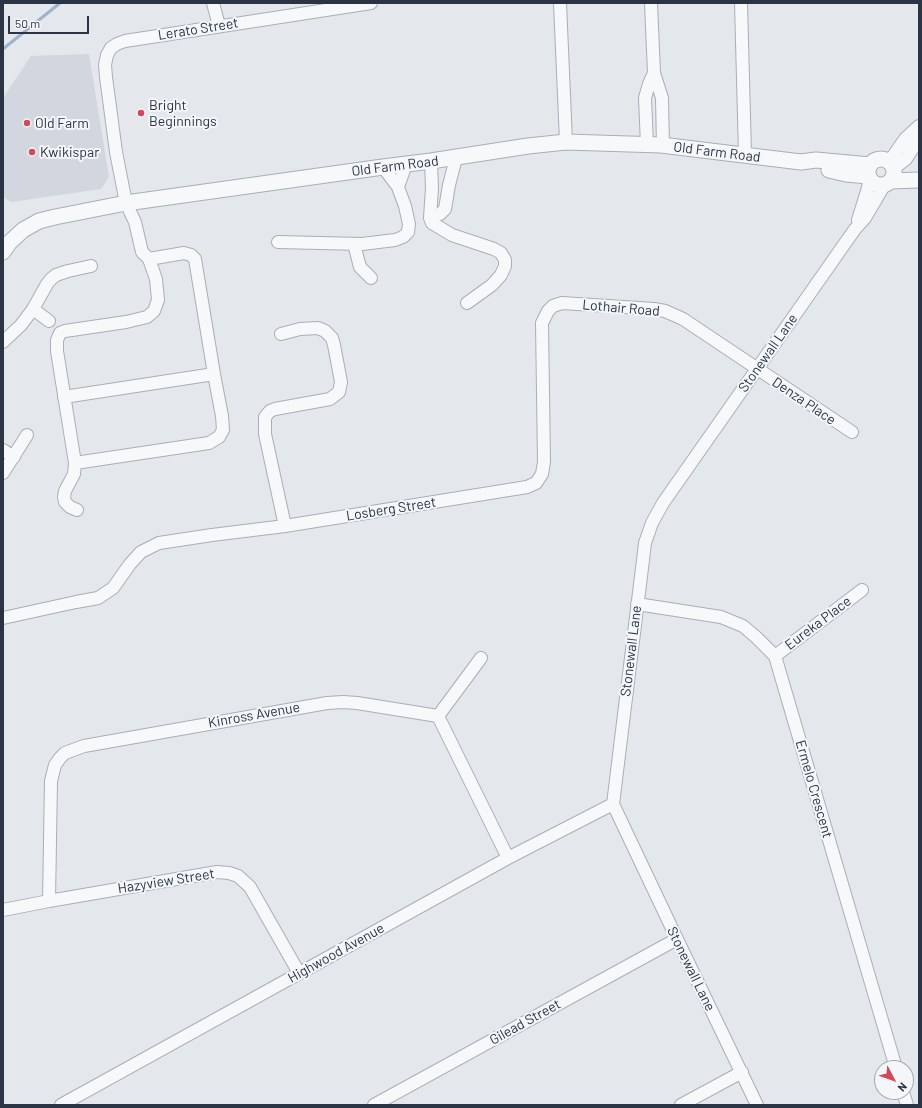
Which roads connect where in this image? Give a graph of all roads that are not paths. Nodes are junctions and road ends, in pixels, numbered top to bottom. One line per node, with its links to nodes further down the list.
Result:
1 (213, 3): 6 (street)
2 (371, 3): 6 (street, Lerato Street)
3 (560, 3): 10 (street)
4 (651, 3): 7 (street)
5 (741, 3): 13 (street)
6 (219, 26): 23 (street, Lerato Street)
7 (654, 73): 11 (street); 12 (street)
8 (919, 126): 20 (street)
9 (919, 139): 20 (street)
10 (566, 142): 11 (street, Old Farm Road); 14 (street, Old Farm Road)
11 (647, 145): 12 (street, Old Farm Road)
12 (663, 146): 13 (street, Old Farm Road)
13 (745, 155): 18 (street, Old Farm Road)
14 (456, 158): 15 (street, Old Farm Road); 24 (street)
15 (431, 161): 16 (street, Old Farm Road); 24 (street)
16 (406, 164): 17 (street, Old Farm Road); 17 (street)
17 (383, 167): 23 (street, Old Farm Road)
18 (869, 173): 20 (street); 20 (street); 25 (street, Stonewall Lane)
19 (919, 173): 20 (street)
20 (890, 174): 21 (street); 25 (street, Stonewall Lane)
21 (919, 180)
22 (399, 190): 27 (street)
23 (126, 203): 28 (street, Old Farm Road); 29 (street, Lerato Street)
24 (430, 218): 32 (street)
25 (855, 229): 38 (street, Stonewall Lane)
26 (278, 242): 27 (street)
27 (354, 244): 31 (street)
28 (3, 252)
29 (149, 259): 39 (street); 40 (street, Lerato Street)
30 (91, 266): 33 (street)
31 (371, 278)
32 (467, 303)
33 (33, 309): 35 (street); 37 (street)
34 (545, 315): 38 (street, Lothair Road); 48 (street, Losberg Street)
35 (49, 321)
36 (281, 334): 48 (street)
37 (3, 342)
38 (757, 369): 41 (street, Denza Place); 50 (street, Stonewall Lane)
39 (214, 374): 40 (street); 45 (street)
40 (64, 397): 45 (street, Lerato Street)
41 (852, 432)
42 (27, 435): 44 (street)
43 (3, 450): 44 (street)
44 (14, 457): 46 (street)
45 (75, 463): 47 (street)
46 (3, 474)
47 (77, 510)
48 (285, 526): 51 (street, Losberg Street)
49 (862, 590): 52 (street, Eureka Place)
50 (637, 604): 52 (street, Ermelo Crescent); 55 (street, Stonewall Lane)
51 (3, 618)
52 (775, 656): 61 (street, Ermelo Crescent)
53 (481, 658): 54 (street)
54 (438, 716): 56 (street); 57 (street, Kinross Avenue)
55 (613, 804): 56 (street, Highwood Avenue); 59 (street, Stonewall Lane)
56 (508, 858): 60 (street, Highwood Avenue)
57 (49, 901): 58 (street, Hazyview Street); 60 (street, Hazyview Street)
58 (3, 910)
59 (677, 939): 62 (street, Stonewall Lane); 65 (street, Gilead Street)
60 (299, 973): 63 (street, Highwood Avenue)
61 (894, 1060)
62 (742, 1072): 66 (street); 67 (street, Stonewall Lane)
63 (82, 1100): 64 (street, Highwood Avenue)
64 (61, 1105)
65 (374, 1105)
66 (681, 1105)
67 (757, 1105)

